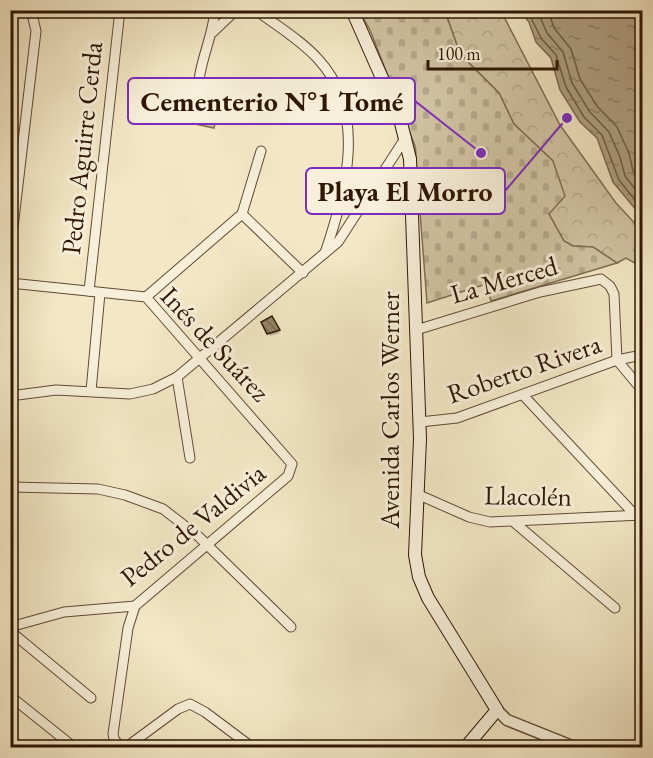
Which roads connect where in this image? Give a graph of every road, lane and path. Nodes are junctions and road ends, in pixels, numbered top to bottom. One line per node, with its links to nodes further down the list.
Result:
1 (120, 10): 17 (street, Pedro Aguirre Cerda)
2 (215, 10): 7 (street)
3 (236, 10): 7 (street)
4 (256, 10): 14 (street)
5 (352, 10): 9 (main road, Avenida Carlos Werner)
6 (36, 12): 11 (street)
7 (213, 32): 8 (street)
8 (199, 80)
9 (406, 138): 14 (street); 20 (main road, Avenida Carlos Werner)
10 (261, 151): 12 (street)
11 (13, 203): 13 (street)
12 (242, 214): 15 (street); 19 (street)
13 (10, 253)
14 (324, 255): 15 (street)
15 (303, 273): 22 (street)
16 (10, 283): 17 (street, Inés de Suárez)
17 (89, 291): 18 (street, Inés de Suárez)
18 (100, 292): 19 (street, Inés de Suárez); 26 (street, Pedro Aguirre Cerda)
19 (146, 297): 22 (street, Inés de Suárez)
20 (416, 330): 23 (street, La Merced); 29 (main road, Avenida Carlos Werner)
21 (642, 355): 23 (street, Roberto Rivera)
22 (201, 359): 24 (street); 31 (street, Inés de Suárez)
23 (617, 360): 25 (street); 27 (street, Roberto Rivera)
24 (177, 377): 26 (street); 30 (street)
25 (642, 390)
26 (91, 391): 28 (street)
27 (523, 395): 29 (street, Roberto Rivera); 34 (street)
28 (10, 396)
29 (420, 422): 33 (main road, Avenida Carlos Werner)
30 (190, 458)
31 (292, 468): 36 (street, Pedro de Valdivia)
32 (10, 487): 36 (street)
33 (417, 494): 35 (street, Llacolén); 43 (main road, Avenida Carlos Werner)
34 (639, 516): 35 (street, Llacolén)
35 (515, 523): 38 (street)
36 (207, 544): 37 (street, Pedro de Valdivia); 39 (street)
37 (135, 606): 40 (street, Pedro de Valdivia); 45 (street)
38 (615, 608)
39 (291, 627)
40 (10, 629): 42 (street)
41 (10, 696): 44 (street)
42 (91, 698)
43 (496, 710): 47 (main road); 48 (street, Avenida Carlos Werner)
44 (75, 747)
45 (123, 747): 46 (street)
46 (253, 747)
47 (465, 747)
48 (577, 747)

